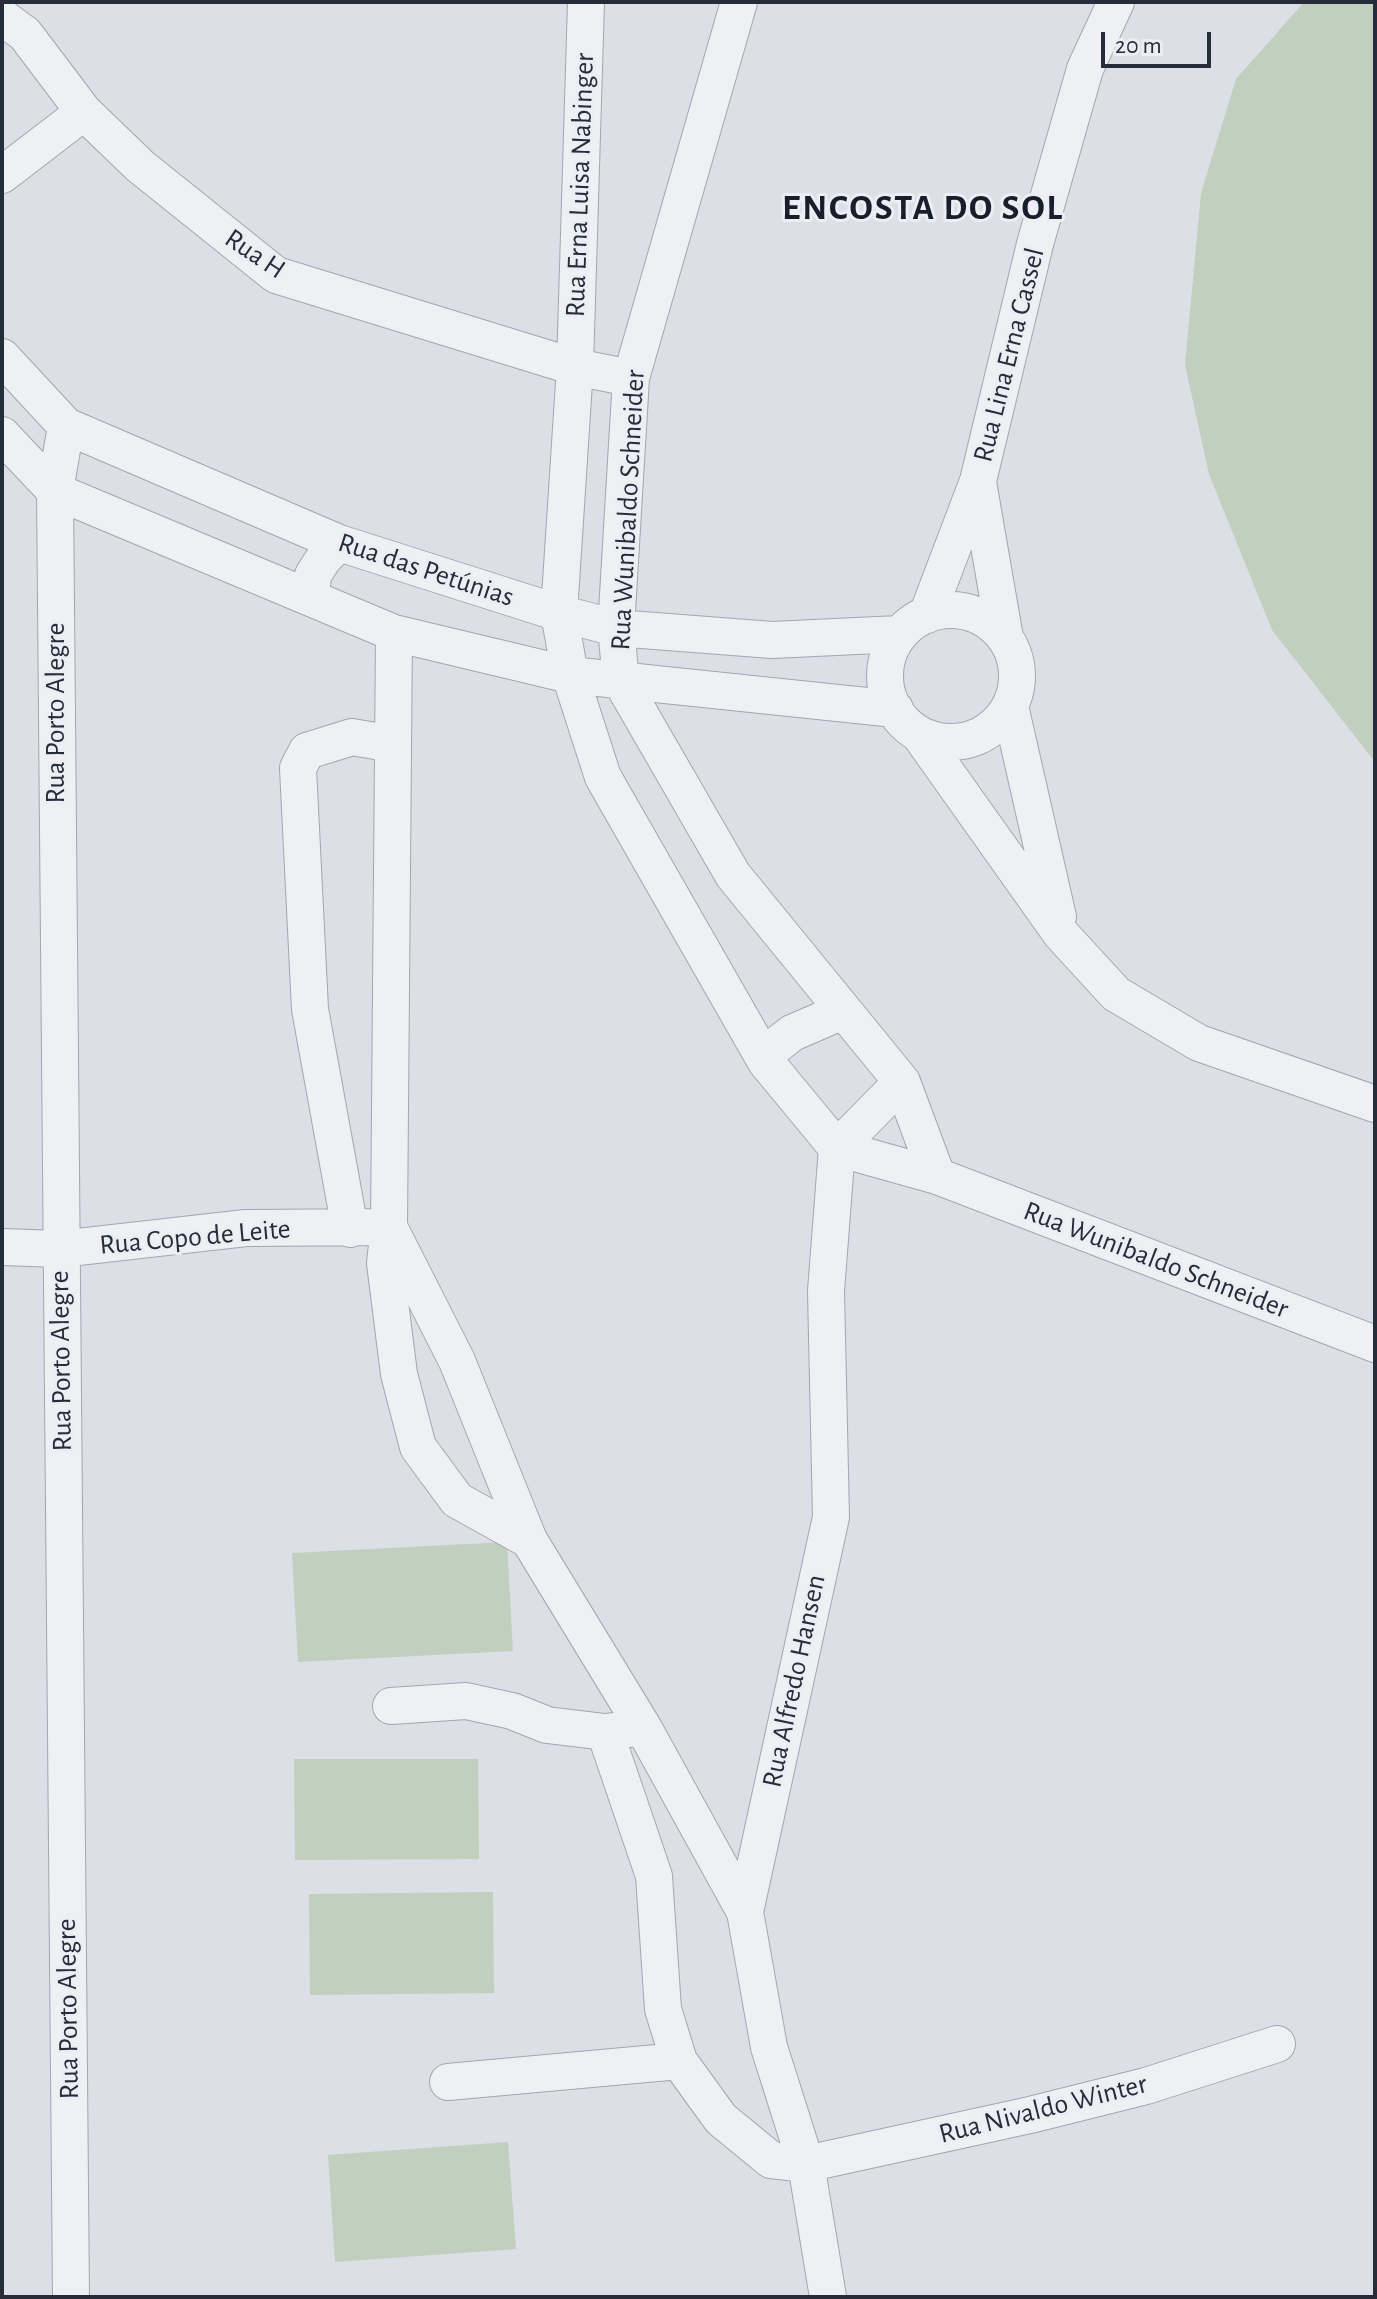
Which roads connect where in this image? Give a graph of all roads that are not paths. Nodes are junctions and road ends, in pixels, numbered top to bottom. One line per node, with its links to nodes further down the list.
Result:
1 (586, 2): 8 (street, Rua Erna Luisa Nabinger)
2 (739, 2): 9 (street, Rua Wunibaldo Schneider)
3 (1116, 2): 12 (street, Rua Lina Erna Cassel)
4 (18, 18): 5 (street, Rua H)
5 (84, 112): 6 (street); 8 (street, Rua H)
6 (2, 175)
7 (2, 357): 10 (street, Rua das Petúnias)
8 (575, 367): 9 (street, Rua H); 16 (street, Rua Wunibaldo Schneider)
9 (631, 378): 18 (street, Rua Wunibaldo Schneider)
10 (66, 426): 13 (street, Rua Porto Alegre); 14 (street, Rua das Petúnias)
11 (2, 435): 13 (street)
12 (978, 481): 17 (street, Rua Lina Erna Cassel); 20 (street)
13 (55, 491): 15 (street); 36 (street, Rua Porto Alegre)
14 (339, 543): 15 (street); 16 (street, Rua das Petúnias)
15 (311, 598): 19 (street)
16 (559, 613): 18 (street, Rua das Petúnias); 21 (street, Rua Wunibaldo Schneider)
17 (913, 624): 18 (street, Rua das Petúnias); 20 (street); 24 (street)
18 (616, 628): 22 (street, Rua Wunibaldo Schneider)
19 (394, 633): 21 (street); 25 (street)
20 (1005, 638): 23 (street)
21 (570, 675): 22 (street); 28 (street, Rua Wunibaldo Schneider)
22 (621, 681): 24 (street); 27 (street, Rua Wunibaldo Schneider)
23 (1010, 706): 24 (street); 26 (street)
24 (907, 721): 26 (street)
25 (393, 744): 33 (street); 34 (street)
26 (1061, 934): 30 (street)
27 (843, 1011): 28 (street); 29 (street, Rua Wunibaldo Schneider)
28 (766, 1062): 31 (street, Rua Wunibaldo Schneider)
29 (902, 1082): 31 (street); 32 (street, Rua Wunibaldo Schneider)
30 (1375, 1104)
31 (837, 1148): 32 (street, Rua Wunibaldo Schneider); 42 (street, Rua Alfredo Hansen)
32 (937, 1176): 37 (street, Rua Wunibaldo Schneider)
33 (389, 1227): 34 (street, Rua Copo de Leite); 38 (street); 38 (street)
34 (350, 1229): 36 (street, Rua Copo de Leite)
35 (2, 1247): 36 (street, Rua Copo de Leite)
36 (60, 1249): 47 (street, Rua Porto Alegre)
37 (1375, 1344)
38 (529, 1540): 40 (street)
39 (391, 1706): 41 (street)
40 (643, 1727): 41 (street); 42 (street)
41 (605, 1732): 44 (street)
42 (745, 1912): 46 (street, Rua Alfredo Hansen)
43 (1277, 2044): 46 (street, Rua Nivaldo Winter)
44 (679, 2061): 45 (street); 46 (street)
45 (448, 2082)
46 (806, 2164): 48 (street, Rua Alfredo Hansen)
47 (71, 2297)
48 (828, 2297)

